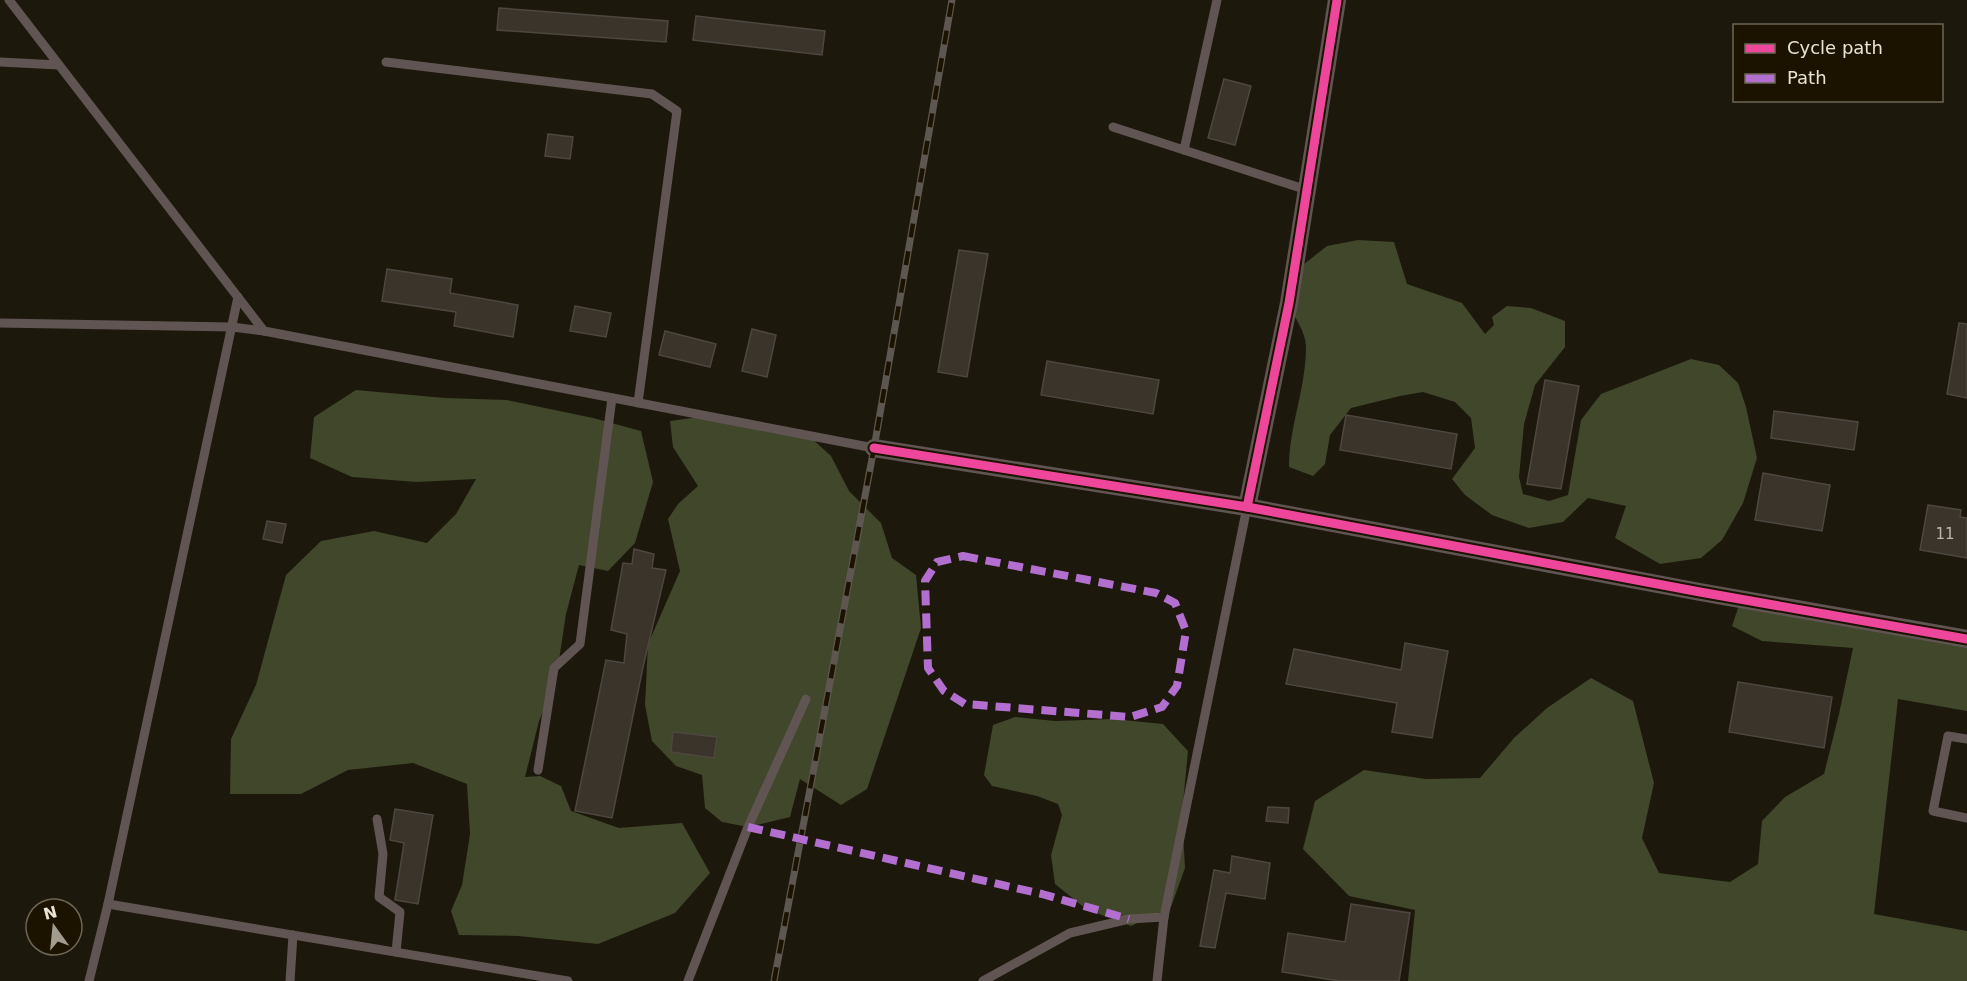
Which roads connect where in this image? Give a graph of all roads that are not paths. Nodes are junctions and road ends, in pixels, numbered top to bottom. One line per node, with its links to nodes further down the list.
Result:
1 (9, 0): 6 (lane)
2 (1217, 0): 8 (lane)
3 (1337, 0): 9 (street)
4 (0, 62): 6 (lane)
5 (386, 62): 15 (lane)
6 (59, 66): 10 (lane)
7 (1113, 127): 8 (lane)
8 (1185, 150): 9 (lane)
9 (1307, 190): 17 (street)
10 (238, 297): 12 (lane); 13 (lane)
11 (0, 323): 12 (lane)
12 (232, 327): 13 (lane); 24 (lane)
13 (264, 331): 14 (lane)
14 (612, 398): 15 (lane); 21 (lane)
15 (638, 403): 16 (lane)
16 (874, 448): 17 (street)
17 (1247, 507): 18 (street); 25 (lane)
18 (1967, 639)
19 (806, 699): 31 (lane)
20 (1967, 740): 22 (lane)
21 (538, 770)
22 (1967, 818)
23 (377, 819): 27 (lane)
24 (108, 904): 26 (lane); 28 (lane)
25 (1164, 917): 32 (lane); 33 (lane)
26 (292, 935): 27 (lane); 29 (lane)
27 (396, 952): 30 (lane)
28 (89, 981)
29 (290, 981)
30 (568, 981)
31 (688, 981)
32 (983, 981)
33 (1157, 981)

